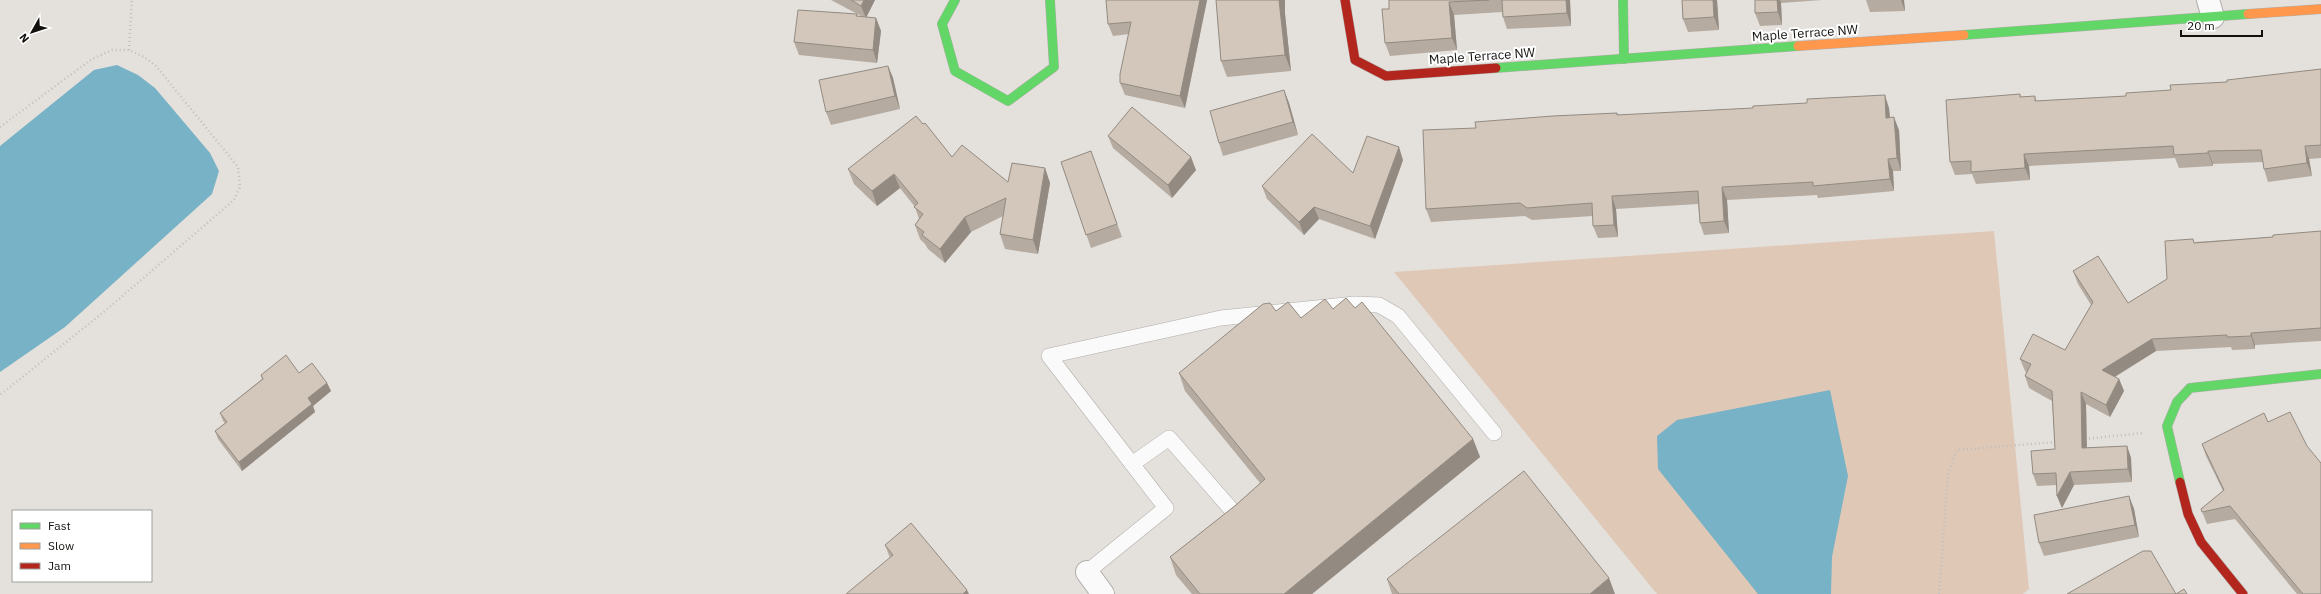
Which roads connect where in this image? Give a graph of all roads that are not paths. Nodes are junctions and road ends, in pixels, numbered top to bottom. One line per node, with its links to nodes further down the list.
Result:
1 (955, 0): 2 (street)
2 (1050, 0)
3 (1345, 0): 7 (street, Maple Terrace NW)
4 (1623, 0): 7 (street)
5 (2211, 9): 6 (street, Maple Terrace NW); 7 (street, Maple Terrace NW)
6 (2321, 9)
7 (1624, 59)
8 (2321, 374): 14 (street)
9 (1494, 434): 10 (lane)
10 (1132, 464): 11 (lane); 12 (lane)
11 (1237, 516)
12 (1087, 572): 13 (street)
13 (1103, 594)
14 (2243, 594)

